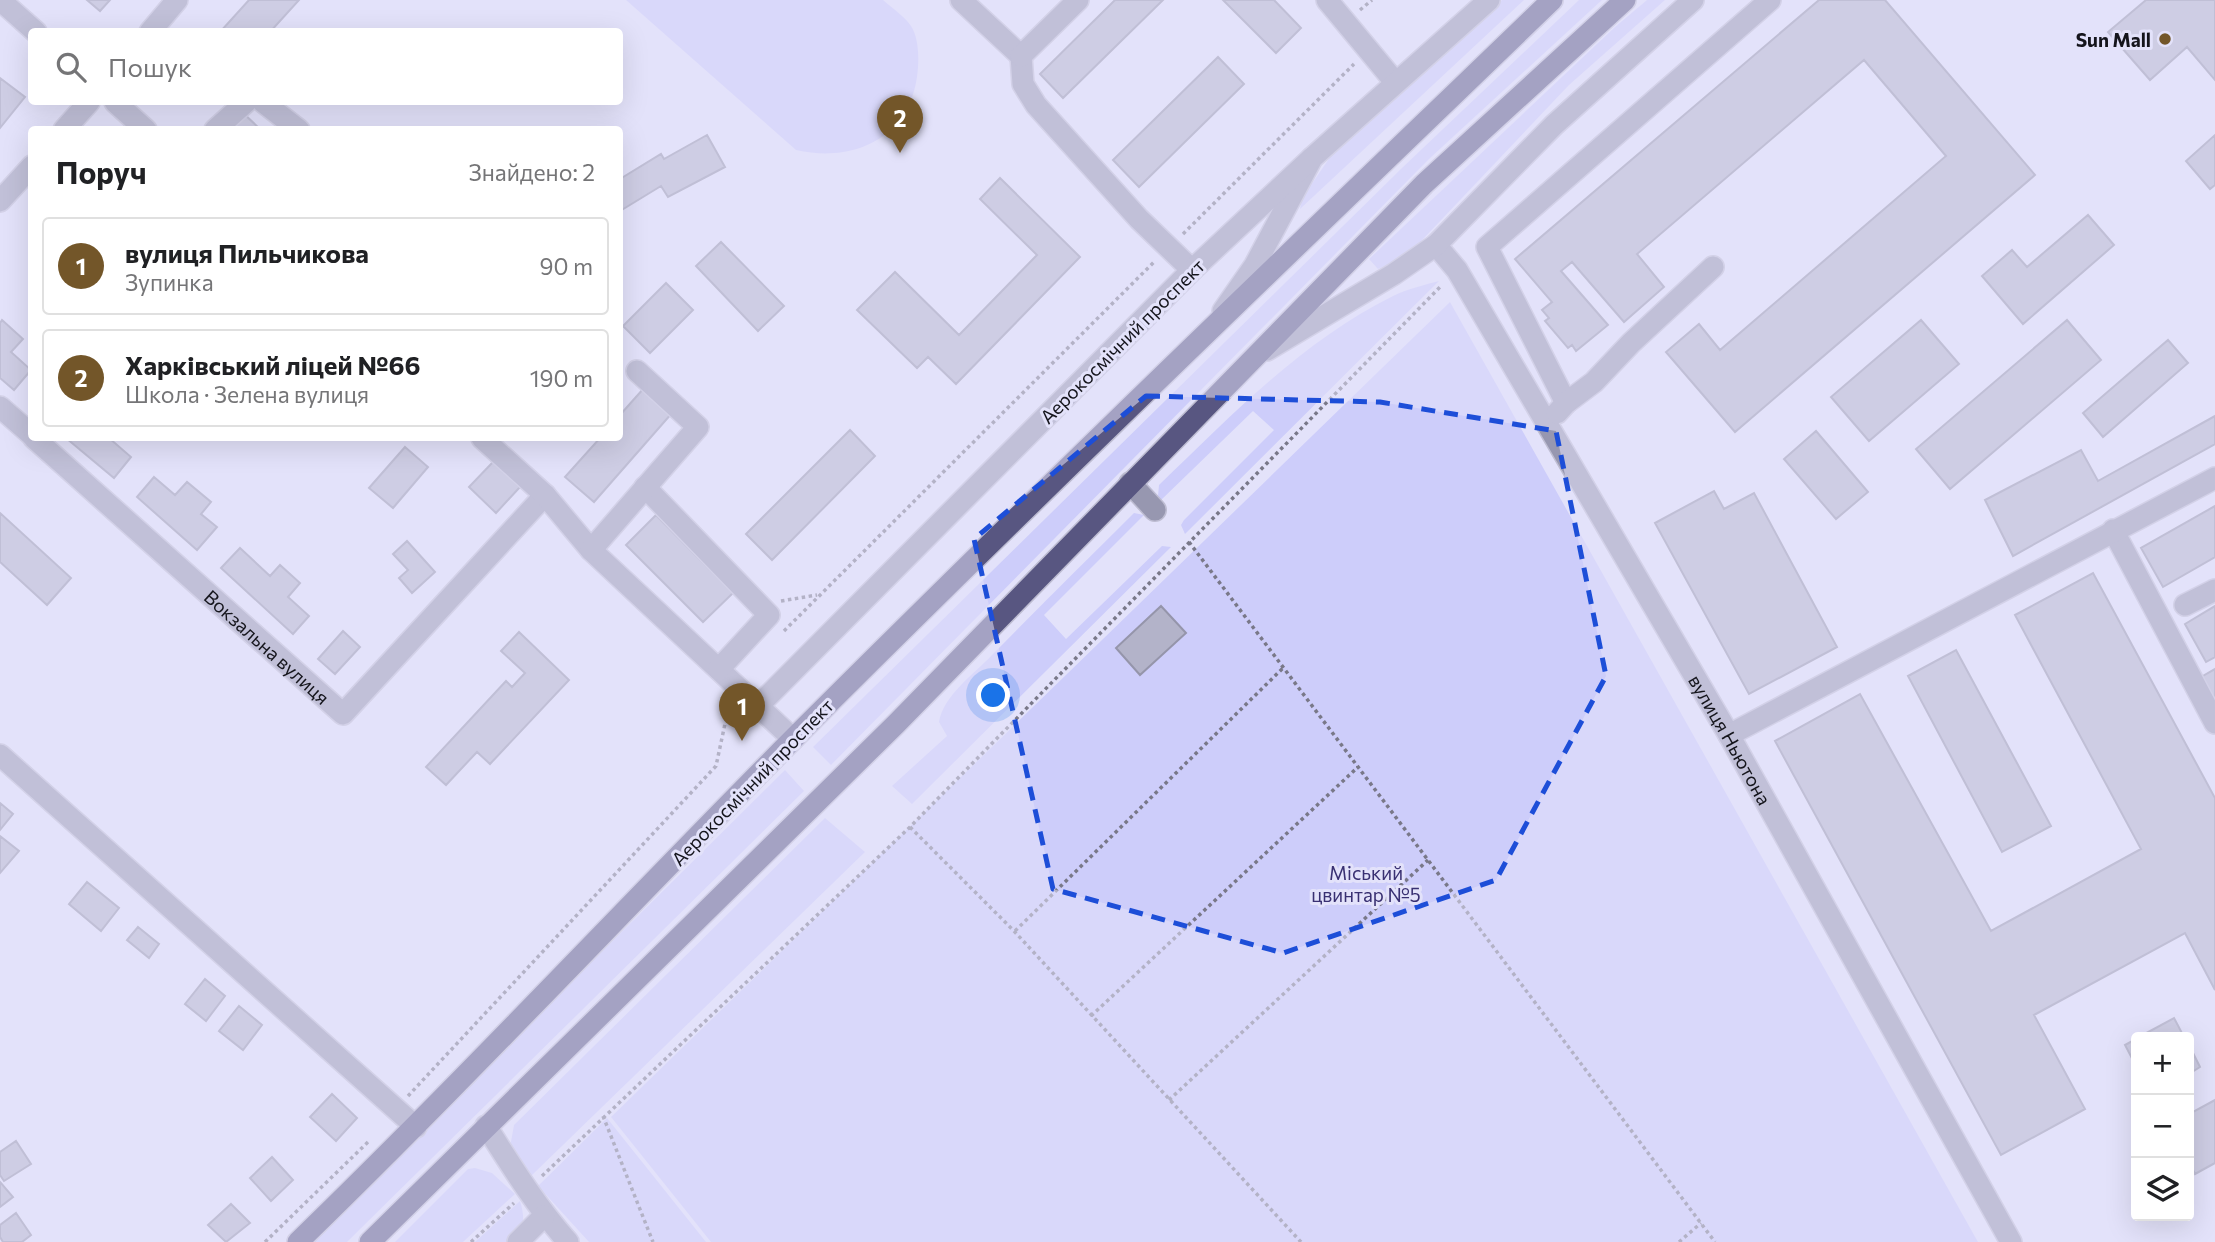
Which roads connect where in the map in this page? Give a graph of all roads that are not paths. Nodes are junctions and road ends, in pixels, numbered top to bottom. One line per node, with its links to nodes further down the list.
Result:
1 (0, 0): 11 (street)
2 (177, 0): 12 (street)
3 (961, 0): 13 (street)
4 (1078, 0): 13 (street)
5 (1327, 0): 14 (street)
6 (1489, 0): 14 (street, Аерокосмічний проспект)
7 (1552, 0): 29 (main road, Аерокосмічний проспект)
8 (1625, 0): 30 (main road)
9 (1693, 0): 26 (street)
10 (1770, 0): 32 (street)
11 (32, 28)
12 (153, 28)
13 (1021, 56): 28 (street)
14 (1395, 82): 23 (street, Аерокосмічний проспект)
15 (86, 105): 19 (street)
16 (118, 105): 20 (street)
17 (243, 105): 21 (street)
18 (267, 105): 22 (street)
19 (68, 126)
20 (142, 126)
21 (219, 126)
22 (294, 126)
23 (1312, 159): 28 (street, Аерокосмічний проспект); 29 (street, Аерокосмічний проспект)
24 (28, 170): 25 (street)
25 (0, 201)
26 (1436, 245): 30 (street); 34 (street, вулиця Ньютона)
27 (1713, 267): 32 (street)
28 (1192, 270): 48 (street, Аерокосмічний проспект)
29 (1212, 327): 51 (main road, Аерокосмічний проспект)
30 (1252, 359): 39 (main road)
31 (637, 371): 40 (street)
32 (1566, 403): 34 (street)
33 (0, 407): 35 (street, Вокзальна вулиця)
34 (1547, 425): 50 (street, вулиця Ньютона)
35 (28, 432)
36 (39, 441): 41 (street, Вокзальна вулиця)
37 (485, 441): 41 (street)
38 (2215, 478): 43 (street)
39 (1130, 483): 42 (street); 53 (main road)
40 (645, 487): 44 (street); 47 (street)
41 (545, 495): 44 (street)
42 (1155, 510)
43 (2113, 530): 49 (street); 50 (street)
44 (591, 550): 47 (street)
45 (2215, 590): 46 (street)
46 (2185, 605)
47 (726, 676): 48 (street)
48 (758, 706): 51 (street)
49 (2215, 723)
50 (1729, 735): 60 (street, вулиця Ньютона)
51 (793, 739): 54 (main road, Аерокосмічний проспект)
52 (0, 755): 54 (street)
53 (486, 1126): 55 (street); 57 (main road)
54 (416, 1127): 56 (main road, Аерокосмічний проспект)
55 (544, 1216): 58 (street); 59 (street)
56 (298, 1242)
57 (370, 1242)
58 (518, 1242)
59 (568, 1242)
60 (2011, 1242)

